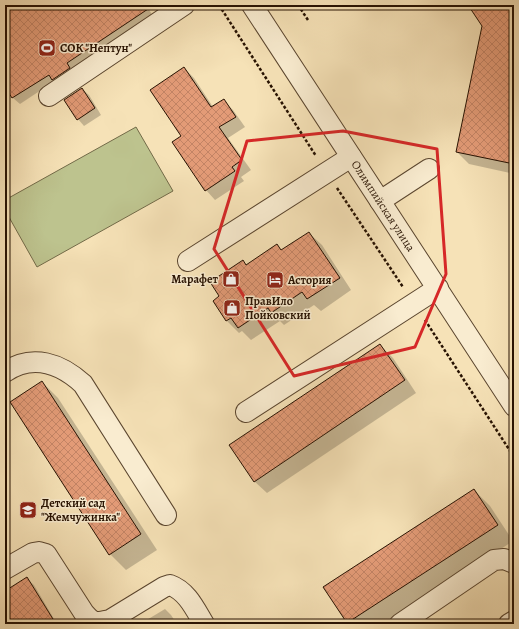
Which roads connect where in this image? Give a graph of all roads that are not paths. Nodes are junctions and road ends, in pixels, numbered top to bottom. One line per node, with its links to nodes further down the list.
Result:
1 (184, 5): 3 (street)
2 (252, 5): 4 (street, Олимпийская улица)
3 (49, 96)
4 (351, 157): 6 (street, Олимпийская улица); 7 (street)
5 (429, 169): 6 (street)
6 (380, 201): 8 (street, Олимпийская улица)
7 (188, 261)
8 (438, 288): 10 (street, Олимпийская улица); 11 (street)
9 (5, 372): 12 (street)
10 (514, 406)
11 (246, 412)
12 (166, 515)
13 (514, 563): 17 (street)
14 (5, 569): 16 (street)
15 (514, 621): 18 (street)
16 (204, 624)
17 (400, 624)
18 (509, 624)

